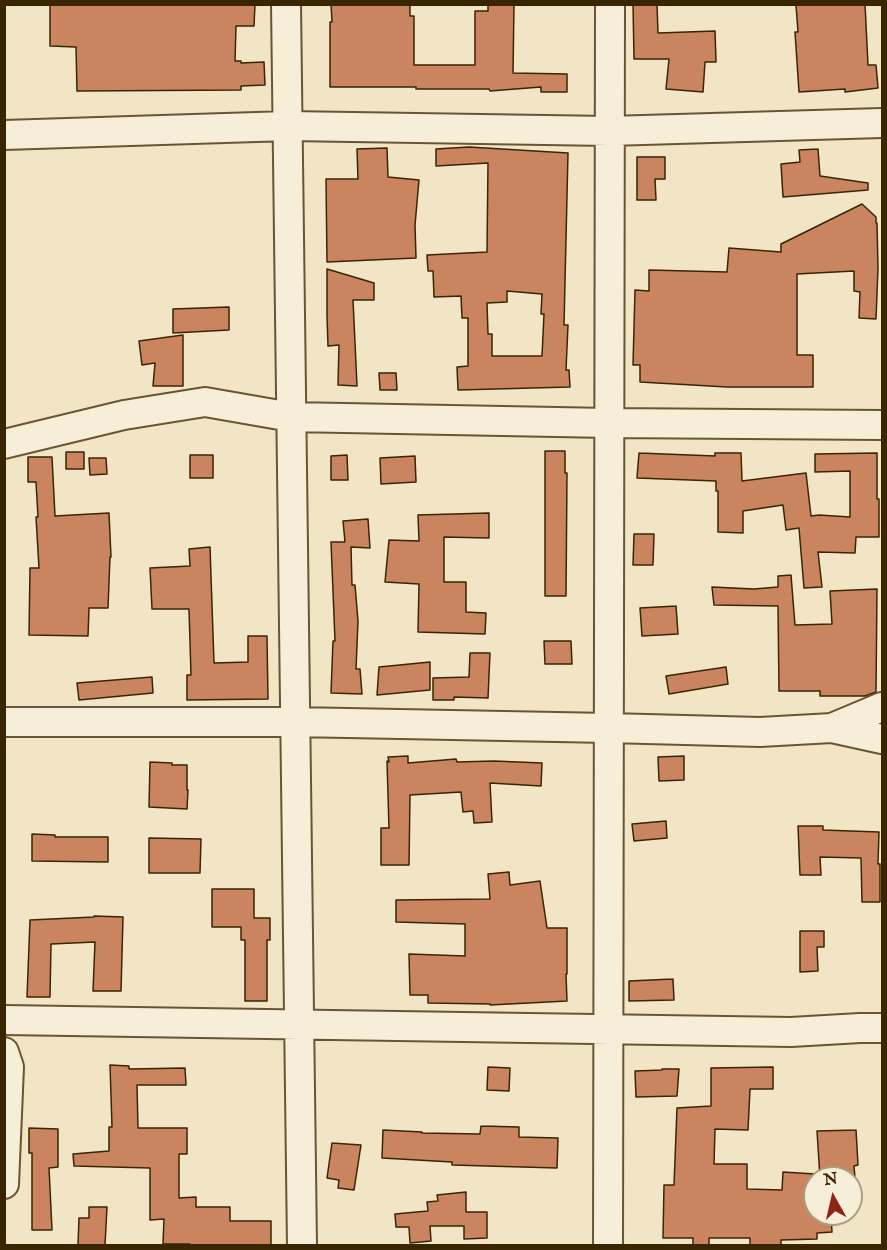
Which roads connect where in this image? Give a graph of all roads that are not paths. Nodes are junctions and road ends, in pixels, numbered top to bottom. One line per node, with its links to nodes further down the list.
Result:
1 (286, 4): 4 (street)
2 (609, 4): 5 (street)
3 (882, 123): 5 (street)
4 (288, 126): 5 (street); 6 (street); 7 (street)
5 (609, 131): 8 (street)
6 (4, 135)
7 (291, 417): 8 (street); 10 (street); 13 (street)
8 (609, 423): 9 (street); 14 (street)
9 (882, 425)
10 (4, 444)
11 (882, 708): 15 (street)
12 (4, 722): 13 (street)
13 (295, 722): 14 (street); 18 (street)
14 (609, 728): 15 (street); 20 (street)
15 (832, 728): 16 (street)
16 (882, 739)
17 (4, 1020): 18 (street)
18 (299, 1024): 20 (street); 23 (street)
19 (882, 1028): 20 (street)
20 (608, 1030): 24 (street)
21 (4, 1052): 22 (street)
22 (4, 1184)
23 (302, 1245)
24 (608, 1245)

